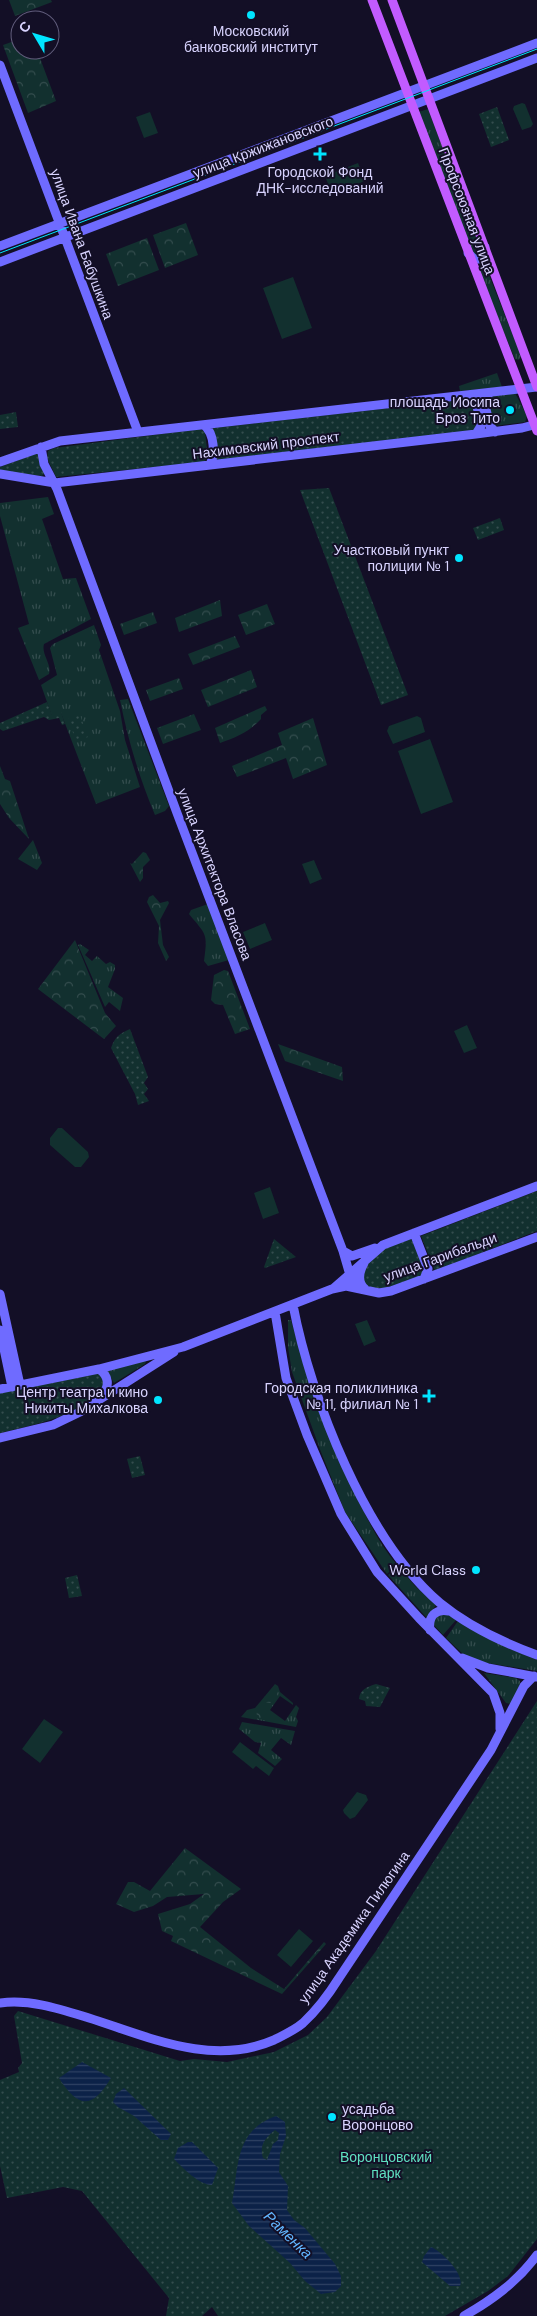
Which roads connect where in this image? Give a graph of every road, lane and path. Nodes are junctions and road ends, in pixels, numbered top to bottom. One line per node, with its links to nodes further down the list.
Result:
1 (372, 0): 7 (main road, Профсоюзная улица)
2 (392, 0): 6 (main road, Профсоюзная улица)
3 (537, 43): 6 (street, улица Кржижановского)
4 (537, 58): 8 (street, улица Кржижановского)
5 (0, 65): 10 (street, улица Ивана Бабушкина)
6 (424, 86): 7 (street, улица Кржижановского); 8 (main road, Профсоюзная улица)
7 (407, 92): 9 (main road, Профсоюзная улица); 10 (street, улица Кржижановского)
8 (429, 98): 9 (street, улица Кржижановского); 13 (main road, Профсоюзная улица)
9 (411, 105): 11 (street, улица Кржижановского); 14 (main road, Профсоюзная улица)
10 (59, 223): 11 (street, улица Ивана Бабушкина); 12 (street, улица Кржижановского)
11 (64, 237): 15 (street, улица Кржижановского); 22 (street, улица Ивана Бабушкина)
12 (0, 246)
13 (485, 247): 14 (street); 16 (main road, Профсоюзная улица)
14 (468, 253): 17 (main road, Профсоюзная улица)
15 (0, 262)
16 (537, 387): 17 (street)
17 (522, 390): 18 (street, Нахимовский проспект); 21 (main road, Профсоюзная улица)
18 (489, 394): 19 (street, Нахимовский проспект); 23 (street)
19 (470, 396): 20 (street, Нахимовский проспект); 24 (street)
20 (204, 425): 22 (street, Нахимовский проспект); 27 (street)
21 (536, 426): 23 (street, Нахимовский проспект)
22 (138, 432): 25 (street, Нахимовский проспект)
23 (495, 432): 24 (street, Нахимовский проспект)
24 (476, 434): 27 (street, Нахимовский проспект)
25 (41, 447): 26 (street, Нахимовский проспект); 29 (street, улица Архитектора Власова)
26 (0, 462)
27 (210, 465): 29 (street, Нахимовский проспект)
28 (0, 474): 29 (street, Нахимовский проспект)
29 (55, 483): 34 (street, улица Архитектора Власова)
30 (537, 1186): 31 (street, улица Гарибальди)
31 (414, 1233): 33 (street, улица Гарибальди); 37 (street)
32 (537, 1236): 37 (street, улица Гарибальди)
33 (383, 1245): 34 (street); 35 (street, улица Гарибальди)
34 (343, 1251): 36 (street, улица Архитектора Власова)
35 (365, 1260): 36 (street, улица Гарибальди); 39 (street)
36 (350, 1275): 38 (street); 39 (street, улица Архитектора Власова)
37 (424, 1279): 39 (street, улица Гарибальди)
38 (332, 1289): 39 (street, улица Гарибальди); 41 (street, улица Гарибальди)
39 (362, 1289)
40 (0, 1294): 46 (street)
41 (293, 1305): 42 (street, улица Гарибальди); 50 (street)
42 (275, 1312): 44 (street, улица Гарибальди); 51 (street, улица Академика Пилюгина)
43 (0, 1330): 46 (street)
44 (182, 1346): 45 (street, улица Гарибальди); 48 (street, улица Гарибальди)
45 (99, 1369): 46 (street, улица Гарибальди); 48 (street)
46 (16, 1386): 47 (street, улица Гарибальди)
47 (0, 1390)
48 (99, 1399): 49 (street, улица Гарибальди)
49 (0, 1438)
50 (454, 1613): 51 (street); 52 (street)
51 (430, 1630): 53 (street, улица Академика Пилюгина)
52 (537, 1655)
53 (457, 1656): 54 (street, улица Академика Пилюгина); 55 (street, улица Академика Пилюгина)
54 (535, 1676): 56 (street, улица Академика Пилюгина)
55 (493, 1693): 56 (street); 57 (street, улица Академика Пилюгина)
56 (517, 1700): 57 (street, улица Академика Пилюгина)
57 (500, 1732): 58 (street, улица Академика Пилюгина)
58 (0, 2003)
59 (537, 2255): 60 (street)
60 (464, 2316)

